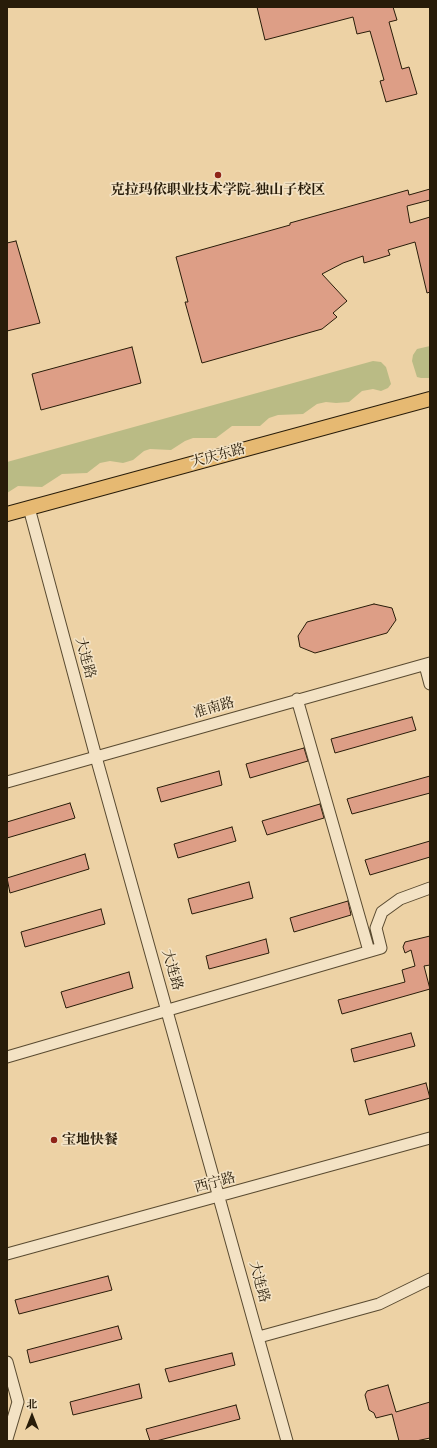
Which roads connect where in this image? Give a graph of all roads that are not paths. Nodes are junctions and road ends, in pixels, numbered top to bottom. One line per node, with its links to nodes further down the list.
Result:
1 (430, 399): 2 (main road, 大庆东路)
2 (29, 508): 3 (main road, 大庆东路); 7 (street, 大连路)
3 (7, 514)
4 (427, 664): 5 (street); 6 (street, 准南路)
5 (430, 684)
6 (297, 700): 7 (street, 准南路); 10 (street)
7 (96, 757): 8 (street, 准南路); 11 (street, 大连路)
8 (7, 782)
9 (430, 888): 10 (street)
10 (369, 951): 11 (street)
11 (168, 1011): 12 (street); 14 (street, 大连路)
12 (7, 1057)
13 (430, 1138): 14 (street, 西宁路)
14 (220, 1197): 15 (street, 西宁路); 17 (street, 大连路)
15 (7, 1254)
16 (430, 1279): 17 (street)
17 (259, 1337): 20 (street, 大连路)
18 (7, 1362): 19 (street)
19 (7, 1439)
20 (287, 1441)

